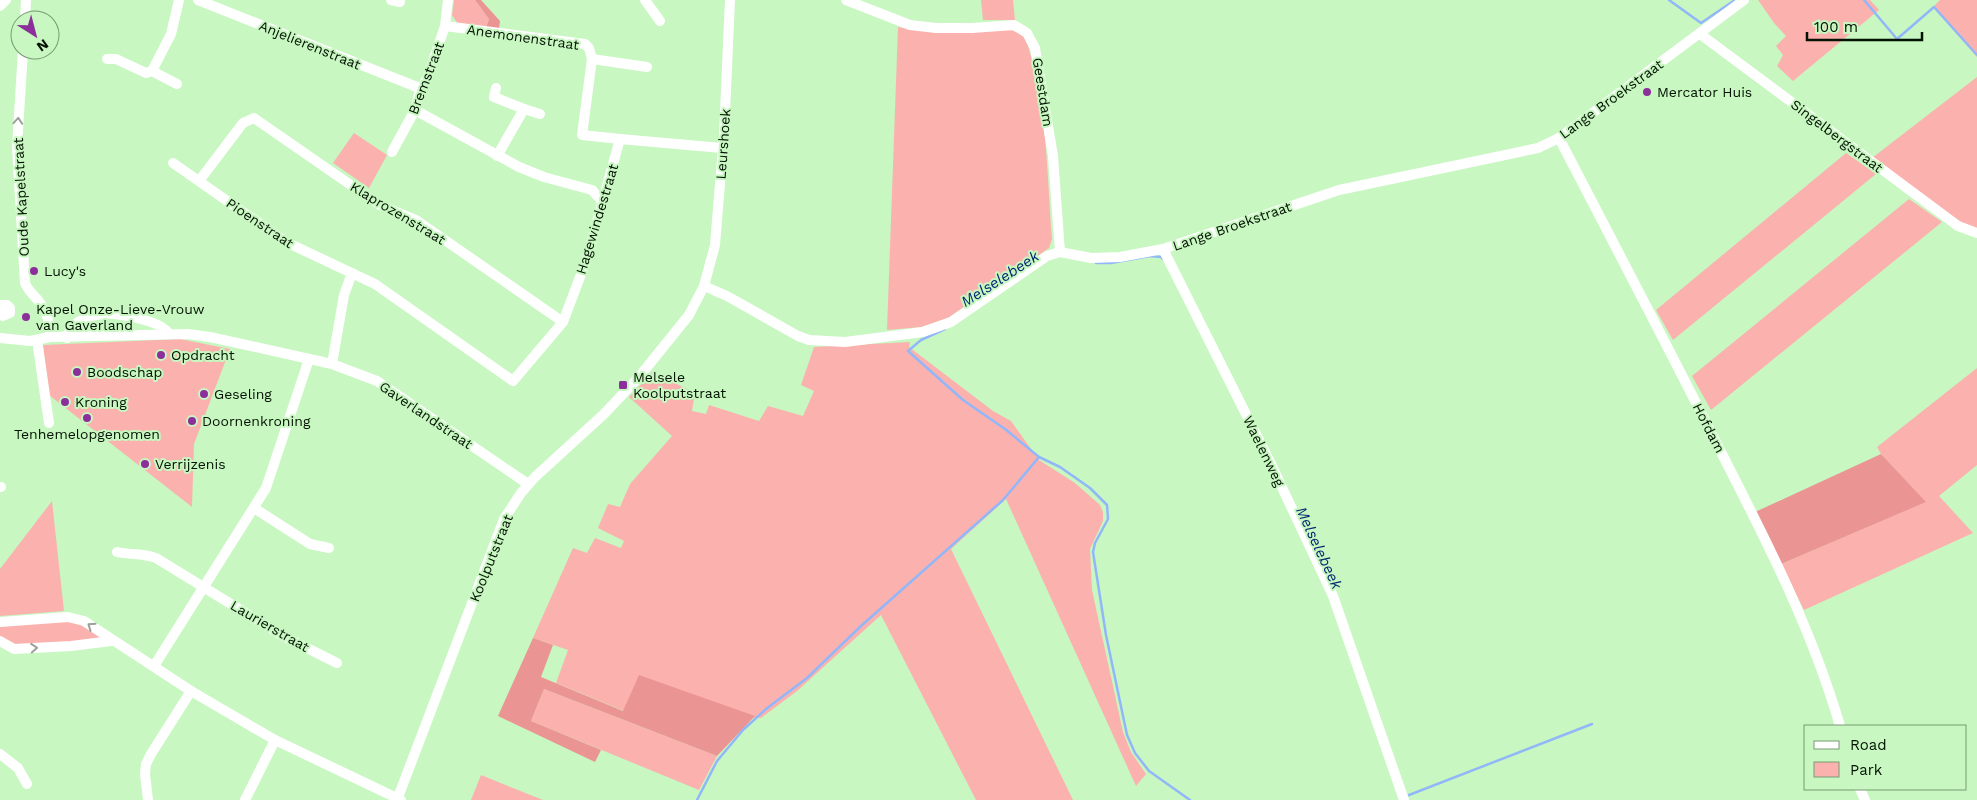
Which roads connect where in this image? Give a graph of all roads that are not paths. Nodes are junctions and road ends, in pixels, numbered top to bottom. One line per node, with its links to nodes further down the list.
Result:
1 (6, 0): 9 (street)
2 (179, 0): 17 (street)
3 (198, 0): 20 (street, Anjelierenstraat)
4 (448, 0): 11 (street, Bremstraat)
5 (645, 0): 10 (street)
6 (730, 0): 26 (street, Leurshoek)
7 (846, 0): 34 (street, Geestdam)
8 (1744, 0): 12 (street, Lange Broekstraat)
9 (0, 6)
10 (660, 21)
11 (445, 26): 14 (street, Anemonenstraat); 20 (street, Bremstraat)
12 (1700, 34): 24 (street, Lange Broekstraat); 32 (street, Singelbergstraat)
13 (107, 59): 17 (street)
14 (592, 59): 16 (street, Anemonenstraat); 25 (street, Anemonenstraat)
15 (22, 60): 39 (street, Oude Kapelstraat, one-way to 15)
16 (647, 67)
17 (152, 71): 18 (street)
18 (177, 84)
19 (496, 88): 21 (street)
20 (422, 89): 22 (street, Bremstraat)
21 (524, 108): 23 (street); 28 (street)
22 (416, 110): 27 (street, Bremstraat); 28 (street)
23 (540, 114)
24 (1559, 138): 33 (street, Lange Broekstraat); 58 (street, Hofdam)
25 (620, 140): 26 (street); 31 (street, Hagewindestraat)
26 (722, 148): 36 (street, Leurshoek)
27 (392, 152)
28 (497, 156): 31 (street)
29 (173, 163): 30 (street, Pioenstraat)
30 (199, 181): 35 (street, Pioenstraat); 37 (street, Klaprozenstraat)
31 (603, 202): 37 (street, Hagewindestraat)
32 (1977, 233)
33 (1163, 249): 34 (street, Lange Broekstraat); 65 (street, Waelenweg)
34 (1060, 252): 36 (street)
35 (352, 273): 44 (street); 45 (street, Pioenstraat)
36 (704, 286): 47 (street, Koolputstraat)
37 (563, 322): 45 (street, Hagewindestraat)
38 (169, 334): 41 (street, Gaverlandstraat); 41 (street, Gaverlandstraat); 43 (street, Gaverlandstraat)
39 (50, 337): 41 (street, Gaverlandstraat); 42 (street, Gaverlandstraat)
40 (0, 338): 42 (street, Gaverlandstraat)
41 (68, 338)
42 (37, 340): 46 (street)
43 (309, 359): 44 (street, Gaverlandstraat); 48 (street)
44 (332, 364): 47 (street, Gaverlandstraat)
45 (513, 381)
46 (48, 423)
47 (528, 484): 64 (street, Koolputstraat)
48 (254, 508): 49 (street); 51 (street)
49 (329, 548)
50 (117, 552): 51 (street, Laurierstraat)
51 (204, 587): 55 (street, Laurierstraat); 56 (street)
52 (0, 622): 54 (street, one-way to 52)
53 (0, 640): 54 (street, one-way to 54)
54 (112, 641): 56 (street)
55 (337, 664)
56 (154, 666): 57 (street)
57 (191, 691): 59 (street); 62 (street)
58 (1840, 725)
59 (275, 740): 63 (street); 64 (street)
60 (0, 754): 61 (street)
61 (27, 784)
62 (148, 800)
63 (245, 800)
64 (398, 800)
65 (1404, 800)

